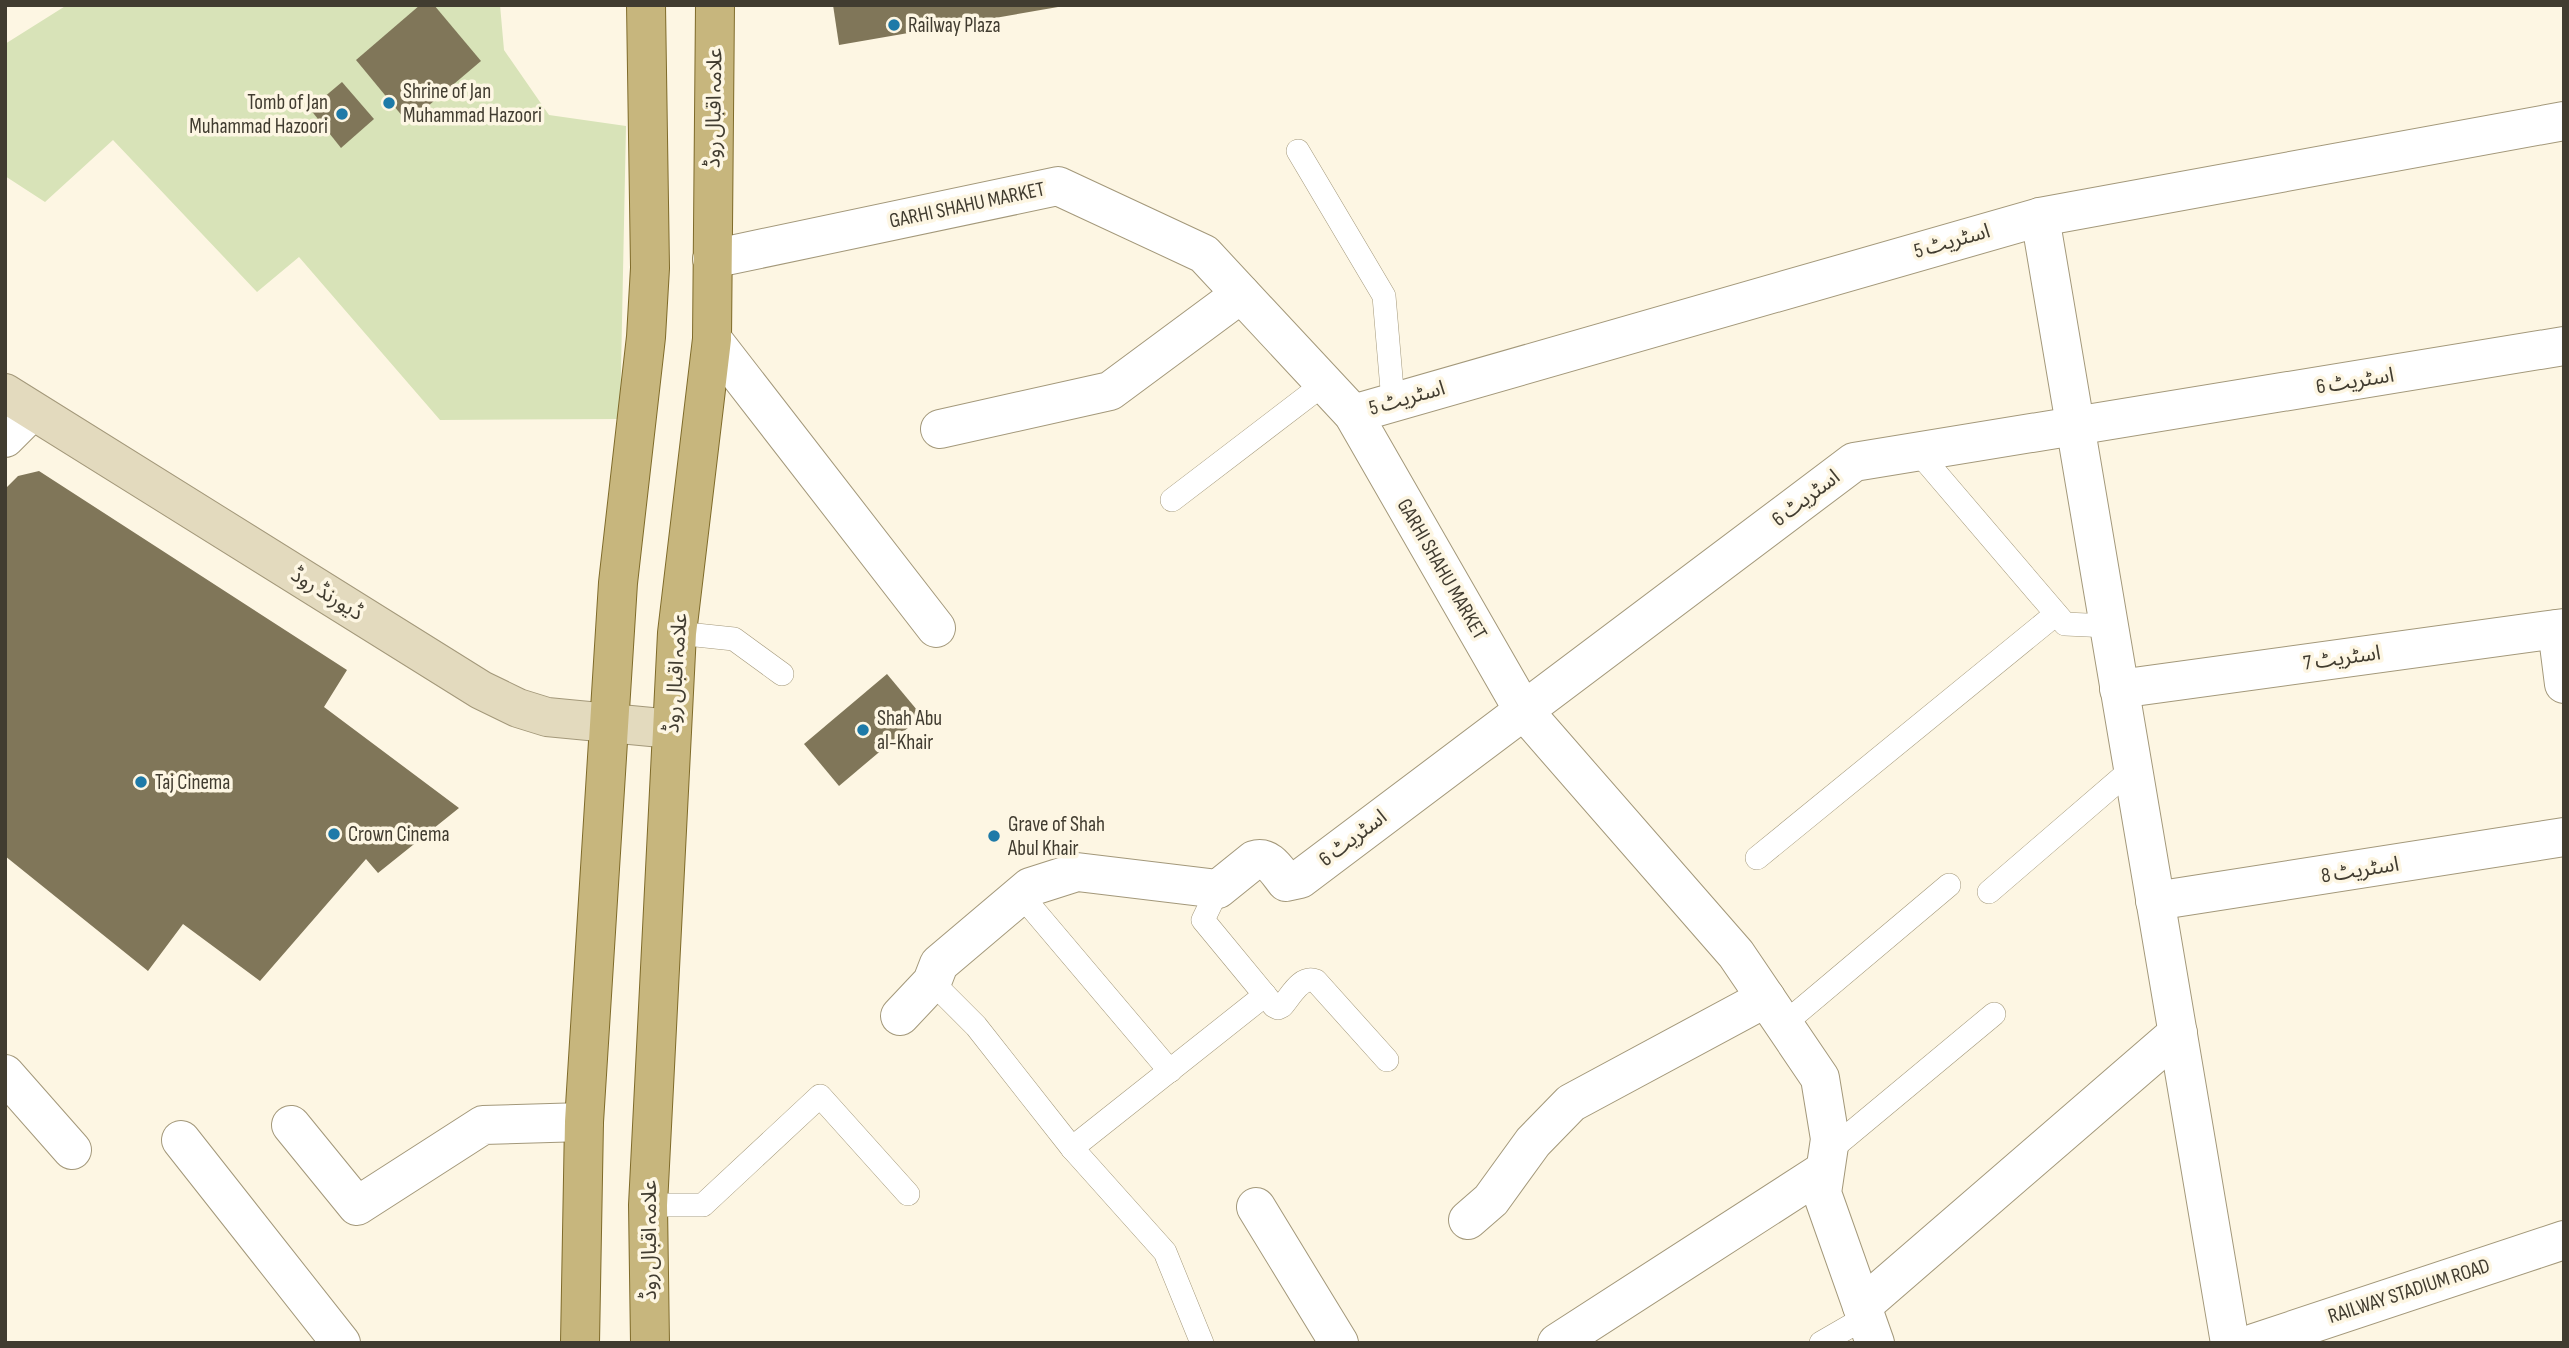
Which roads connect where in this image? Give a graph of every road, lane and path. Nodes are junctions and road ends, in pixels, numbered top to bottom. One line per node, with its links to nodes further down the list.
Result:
1 (646, 5): 28 (main road)
2 (715, 5): 6 (main road, علامہ اقبال روڈ)
3 (2564, 121): 5 (street, اسٹریٹ 5)
4 (1298, 151): 11 (lane)
5 (2040, 216): 11 (street, اسٹریٹ 5); 14 (street)
6 (712, 258): 7 (street, GARHI SHAHU MARKET); 8 (main road, علامہ اقبال روڈ)
7 (1241, 294): 10 (street, GARHI SHAHU MARKET); 15 (street)
8 (712, 339): 21 (street); 23 (main road, علامہ اقبال روڈ)
9 (2564, 346): 14 (street, اسٹریٹ 6)
10 (1325, 383): 13 (street, GARHI SHAHU MARKET); 18 (lane)
11 (1393, 401): 13 (street, اسٹریٹ 5)
12 (19, 402): 16 (street); 28 (main road, ڈیورنڈ روڈ)
13 (1353, 414): 27 (street, GARHI SHAHU MARKET)
14 (2075, 427): 17 (street, اسٹریٹ 6); 20 (street)
15 (940, 429)
16 (5, 438)
17 (1918, 452): 19 (lane); 27 (street, اسٹریٹ 6)
18 (1172, 500)
19 (2056, 614): 20 (lane); 32 (lane)
20 (2109, 626): 26 (street)
21 (936, 628)
22 (2560, 628): 25 (street); 26 (street, اسٹریٹ 7)
23 (677, 633): 24 (lane); 29 (main road, علامہ اقبال روڈ)
24 (782, 674)
25 (2564, 684)
26 (2119, 689): 30 (street)
27 (1523, 710): 34 (street, اسٹریٹ 6); 40 (street, GARHI SHAHU MARKET)
28 (610, 723): 29 (main road, ڈیورنڈ روڈ); 47 (main road)
29 (672, 730): 54 (main road, علامہ اقبال روڈ)
30 (2133, 768): 35 (lane); 37 (street)
31 (2564, 837): 37 (street, اسٹریٹ 8)
32 (1758, 859)
33 (1949, 885): 40 (lane)
34 (1218, 889): 36 (street); 39 (lane)
35 (1989, 892)
36 (1021, 895): 38 (street); 45 (lane)
37 (2155, 901): 43 (street)
38 (932, 982): 42 (street); 50 (lane)
39 (1265, 995): 44 (lane); 45 (lane)
40 (1775, 1011): 52 (street, GARHI SHAHU MARKET); 56 (street)
41 (1994, 1014): 52 (lane)
42 (900, 1016)
43 (2178, 1033): 58 (street); 66 (street)
44 (1387, 1060)
45 (1170, 1071): 50 (lane)
46 (5, 1074): 51 (street)
47 (584, 1122): 48 (street); 61 (main road)
48 (292, 1125)
49 (181, 1140): 60 (street)
50 (1072, 1148): 63 (lane)
51 (72, 1150)
52 (1827, 1161): 58 (street, GARHI SHAHU MARKET); 59 (street)
53 (908, 1194): 54 (lane)
54 (648, 1205): 62 (main road, علامہ اقبال روڈ)
55 (1256, 1207): 64 (street)
56 (1468, 1220)
57 (2564, 1240): 67 (street, RAILWAY STADIUM ROAD)
58 (1868, 1322): 65 (lane)
59 (1562, 1342)
60 (341, 1343)
61 (580, 1343)
62 (650, 1343)
63 (1202, 1343)
64 (1339, 1343)
65 (1821, 1343)
66 (2230, 1343)
67 (2254, 1343)

